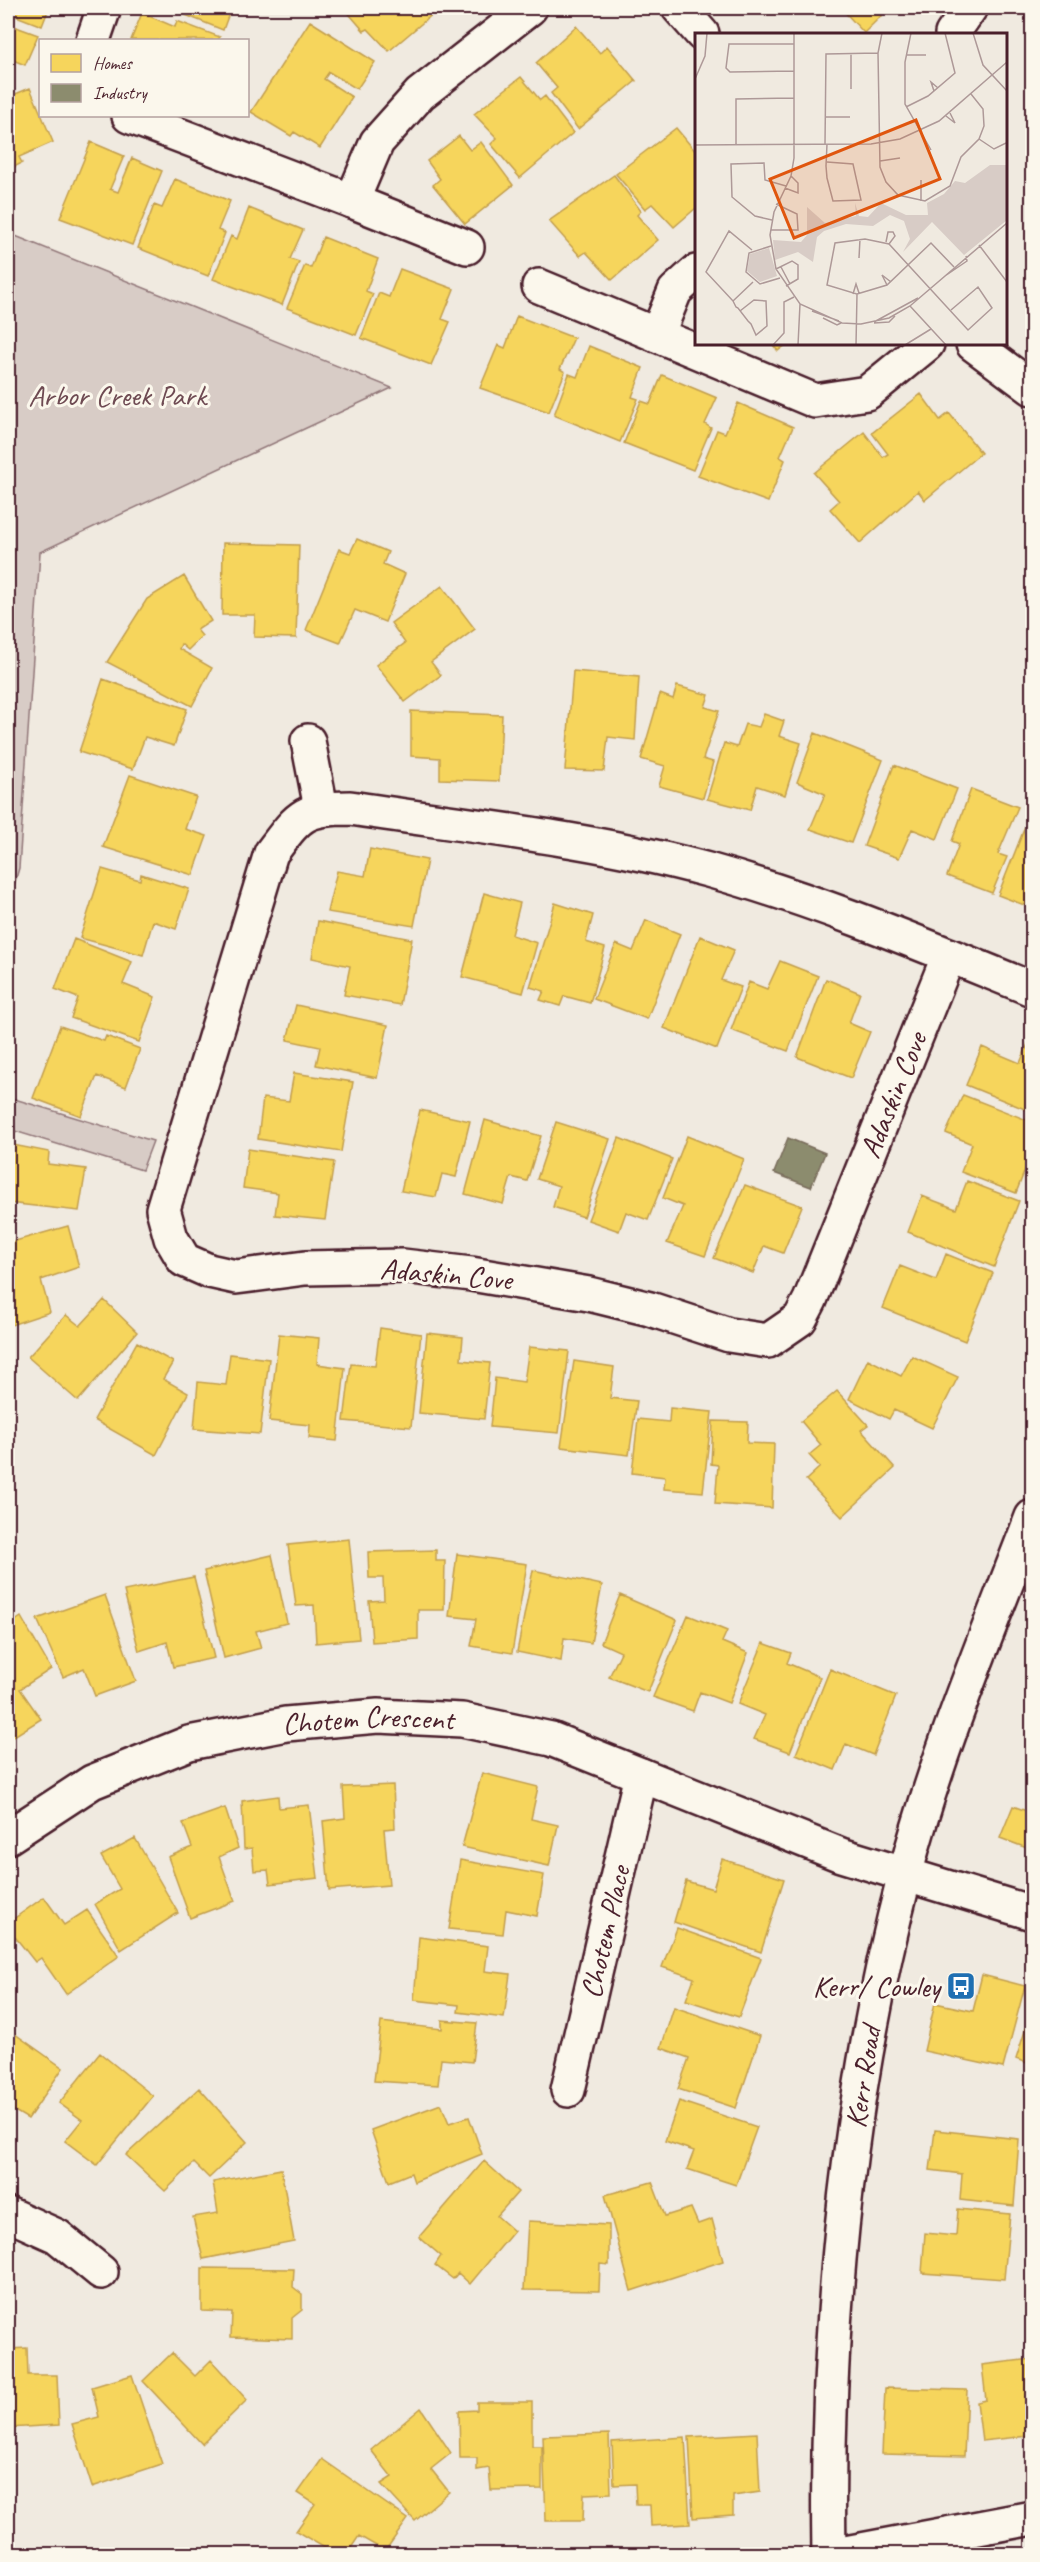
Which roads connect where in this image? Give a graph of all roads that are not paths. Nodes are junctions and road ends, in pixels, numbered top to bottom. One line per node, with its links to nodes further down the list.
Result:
1 (104, 8): 7 (street)
2 (530, 8): 9 (street)
3 (680, 8): 5 (street)
4 (970, 8): 6 (street)
5 (701, 33)
6 (953, 33)
7 (93, 39)
8 (132, 117): 9 (street)
9 (352, 201): 10 (street)
10 (467, 247)
11 (695, 273): 13 (street)
12 (539, 286): 13 (street)
13 (657, 335): 14 (street)
14 (926, 345)
15 (974, 345): 16 (street)
16 (1032, 388)
17 (308, 741): 18 (street)
18 (321, 808): 19 (street); 19 (street, Adaskin Cove)
19 (949, 955): 20 (street)
20 (1032, 989)
21 (1032, 1517): 24 (street, Kerr Road)
22 (641, 1775): 23 (street, Chotem Crescent); 24 (street, Chotem Crescent); 26 (street, Chotem Place)
23 (8, 1837)
24 (905, 1874): 25 (street, Chotem Crescent); 30 (street, Kerr Road)
25 (1032, 1913)
26 (568, 2090)
27 (8, 2214): 28 (street)
28 (100, 2272)
29 (1032, 2518): 31 (street)
30 (829, 2554)
31 (840, 2554)

